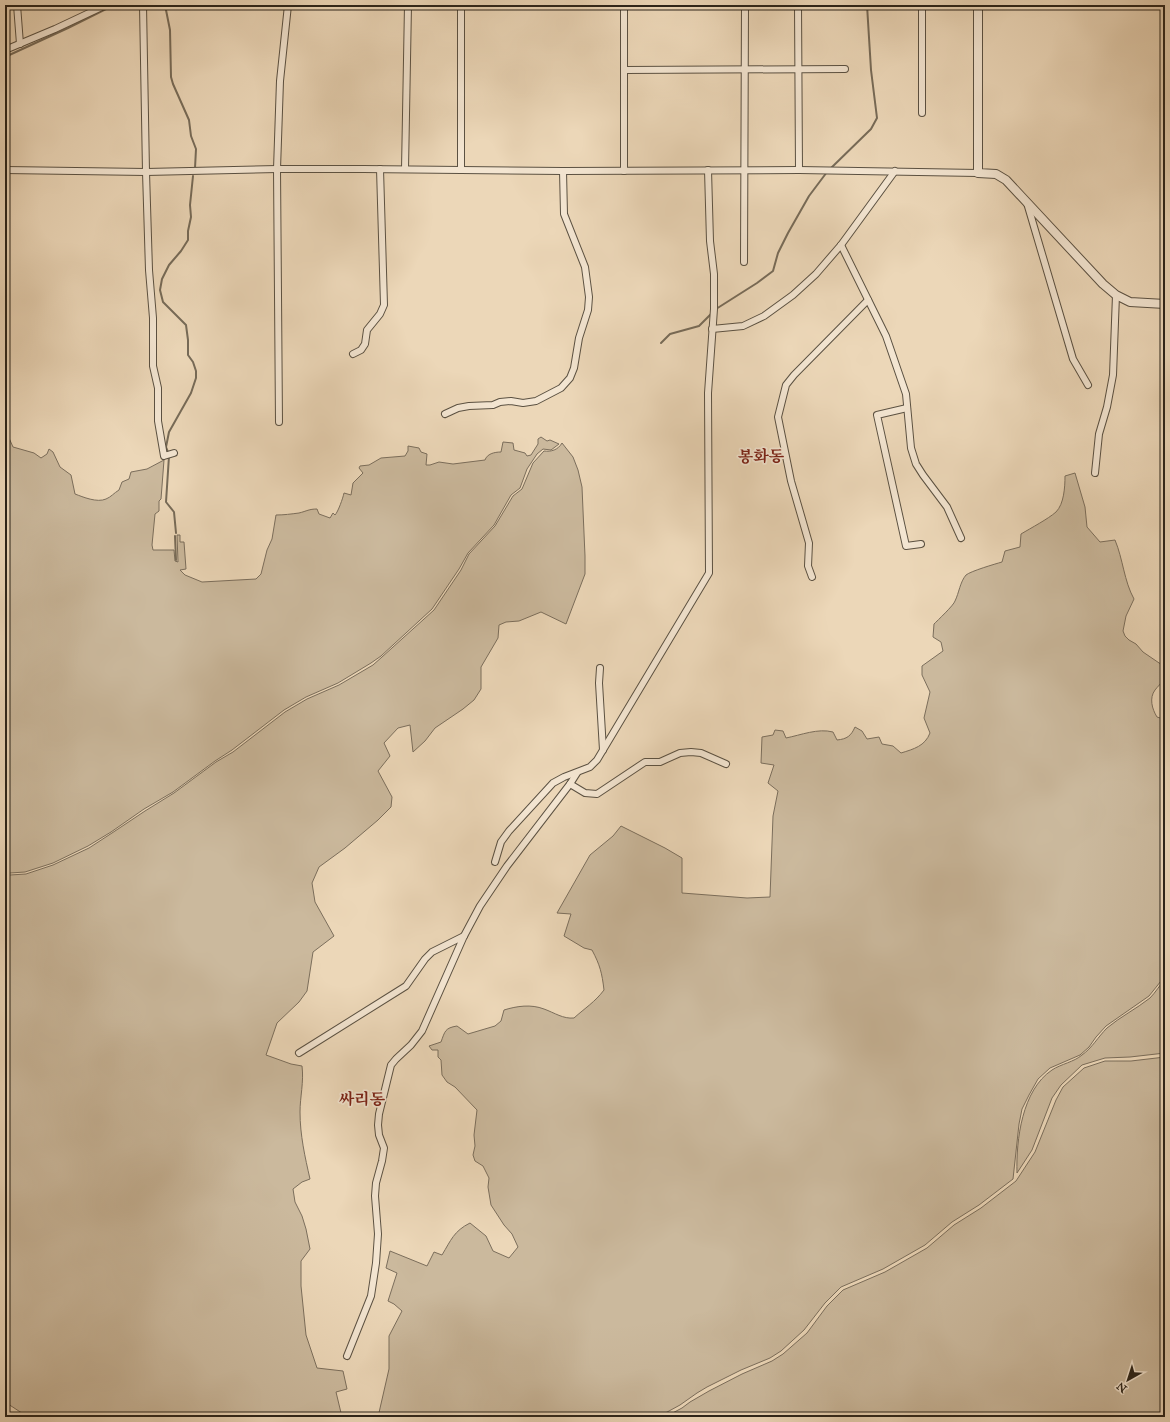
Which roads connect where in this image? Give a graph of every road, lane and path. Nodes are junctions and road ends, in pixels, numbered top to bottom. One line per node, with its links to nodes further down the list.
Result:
1 (17, 5): 12 (street)
2 (106, 5): 12 (street)
3 (143, 5): 30 (street)
4 (288, 5): 19 (street)
5 (408, 5): 21 (street)
6 (461, 5): 22 (street)
7 (624, 5): 16 (street)
8 (744, 5): 17 (street)
9 (798, 5): 14 (street)
10 (922, 5): 18 (street)
11 (978, 5): 31 (street)
12 (20, 44): 13 (street)
13 (5, 50)
14 (799, 69): 15 (street); 17 (street); 26 (street)
15 (845, 69)
16 (625, 70): 17 (street); 24 (street)
17 (745, 70): 28 (street)
18 (922, 113)
19 (277, 169): 20 (street); 30 (street); 43 (street)
20 (380, 169): 21 (street); 39 (street)
21 (405, 169): 22 (street)
22 (461, 169): 27 (street)
23 (5, 170): 30 (street)
24 (624, 170): 25 (street); 27 (street)
25 (708, 170): 28 (street); 38 (street)
26 (799, 170): 28 (street); 29 (street)
27 (563, 171): 42 (street)
28 (745, 171): 34 (street)
29 (895, 171): 31 (street); 33 (street)
30 (146, 172): 44 (street)
31 (978, 174): 32 (street)
32 (1027, 202): 35 (street); 40 (street)
33 (841, 245): 36 (street); 38 (street)
34 (744, 262)
35 (1116, 295): 37 (street); 45 (street)
36 (868, 300): 41 (street); 48 (street)
37 (1165, 304)
38 (712, 329): 50 (street)
39 (353, 354)
40 (1088, 385)
41 (907, 408): 46 (street); 47 (street)
42 (445, 414)
43 (279, 422)
44 (174, 453)
45 (1095, 472)
46 (960, 538)
47 (921, 544)
48 (812, 577)
49 (600, 668): 50 (street)
50 (603, 750): 52 (street)
51 (726, 764): 53 (street)
52 (577, 773): 53 (street); 54 (street)
53 (570, 784): 55 (street)
54 (495, 862)
55 (464, 936): 56 (street); 57 (street)
56 (299, 1053)
57 (347, 1356)

